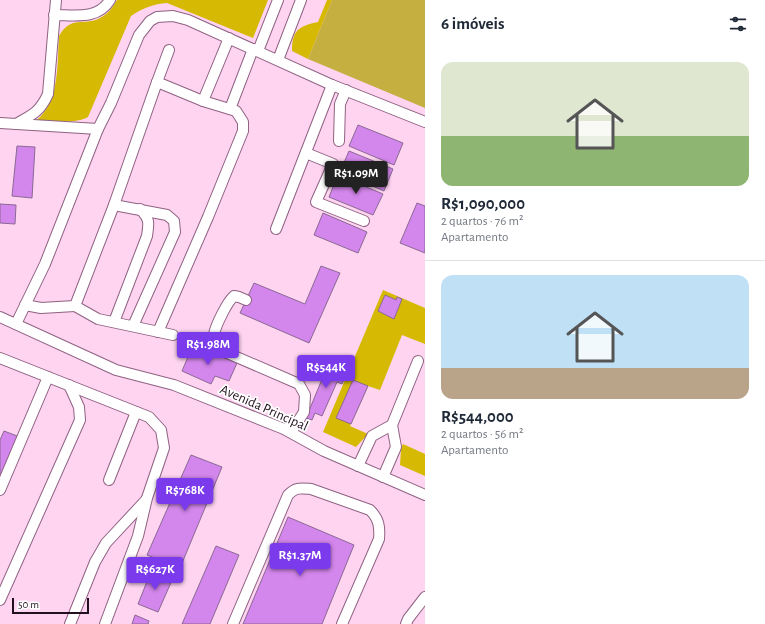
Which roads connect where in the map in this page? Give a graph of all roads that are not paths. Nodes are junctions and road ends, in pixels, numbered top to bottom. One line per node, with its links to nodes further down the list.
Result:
1 (56, 0): 5 (lane)
2 (110, 0): 5 (lane)
3 (278, 0): 8 (lane)
4 (301, 0): 9 (lane)
5 (54, 15): 17 (lane)
6 (229, 38): 8 (lane); 13 (lane); 18 (lane)
7 (169, 50): 10 (lane)
8 (255, 50): 9 (lane); 14 (lane)
9 (278, 60): 11 (lane)
10 (157, 82): 13 (lane); 21 (lane)
11 (332, 85): 12 (lane); 20 (lane)
12 (346, 90): 15 (lane); 19 (lane)
13 (203, 101): 14 (lane)
14 (230, 109): 32 (lane)
15 (425, 122)
16 (0, 123): 17 (lane)
17 (16, 124): 18 (lane)
18 (98, 129): 26 (lane)
19 (339, 141)
20 (306, 153): 23 (lane); 24 (lane)
21 (114, 205): 22 (lane); 27 (lane)
22 (140, 209): 29 (lane); 31 (lane)
23 (364, 221)
24 (276, 229)
25 (246, 300): 41 (lane)
26 (25, 305): 27 (lane); 30 (lane)
27 (75, 306): 29 (lane)
28 (0, 317): 30 (lane, Avenida Principal)
29 (114, 322): 31 (lane)
30 (16, 324): 41 (lane, Avenida Principal)
31 (133, 326): 32 (lane)
32 (158, 332): 33 (lane)
33 (173, 335)
34 (0, 358): 36 (lane)
35 (418, 361): 40 (lane)
36 (5, 363): 37 (lane)
37 (48, 377): 38 (lane); 45 (lane)
38 (69, 385): 39 (lane); 49 (lane)
39 (136, 412): 44 (lane); 47 (lane)
40 (392, 425): 42 (lane); 43 (lane)
41 (284, 429): 42 (lane, Avenida Principal)
42 (358, 466): 43 (lane, Avenida Principal)
43 (383, 477): 46 (lane, Avenida Principal)
44 (109, 480)
45 (0, 490)
46 (425, 495)
47 (147, 498): 50 (lane); 51 (lane)
48 (425, 597): 54 (lane)
49 (0, 600)
50 (70, 624)
51 (105, 624)
52 (234, 624): 53 (lane)
53 (342, 624)
54 (406, 624)

